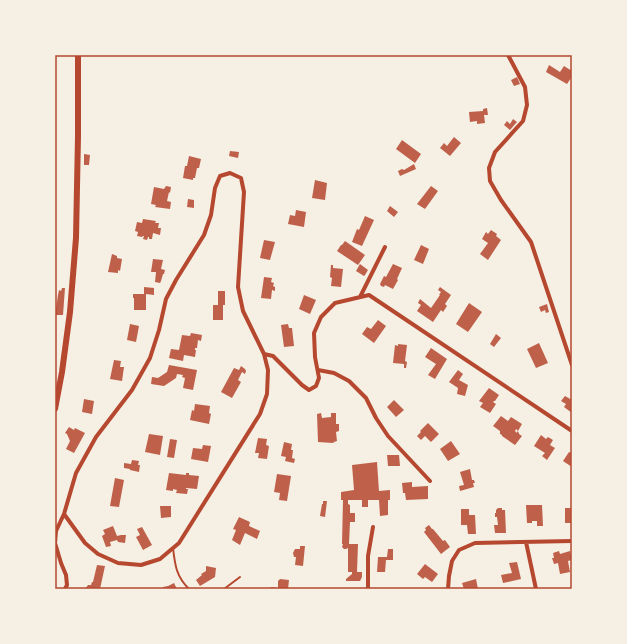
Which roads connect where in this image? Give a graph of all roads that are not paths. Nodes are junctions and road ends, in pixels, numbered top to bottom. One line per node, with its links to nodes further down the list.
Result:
1 (78, 55): 8 (main road)
2 (508, 55): 6 (street)
3 (385, 247): 4 (street)
4 (360, 297): 7 (street); 9 (street)
5 (264, 354): 7 (street); 11 (street); 15 (street)
6 (572, 365)
7 (318, 370): 10 (street)
8 (55, 409)
9 (572, 431)
10 (430, 481)
11 (64, 514): 15 (street); 17 (street)
12 (373, 527): 20 (street)
13 (572, 541): 14 (street)
14 (526, 542): 21 (street); 22 (street)
15 (173, 548): 18 (lane)
16 (240, 577): 19 (lane)
17 (65, 589)
18 (188, 589)
19 (224, 589)
20 (368, 589)
21 (448, 589)
22 (536, 589)

